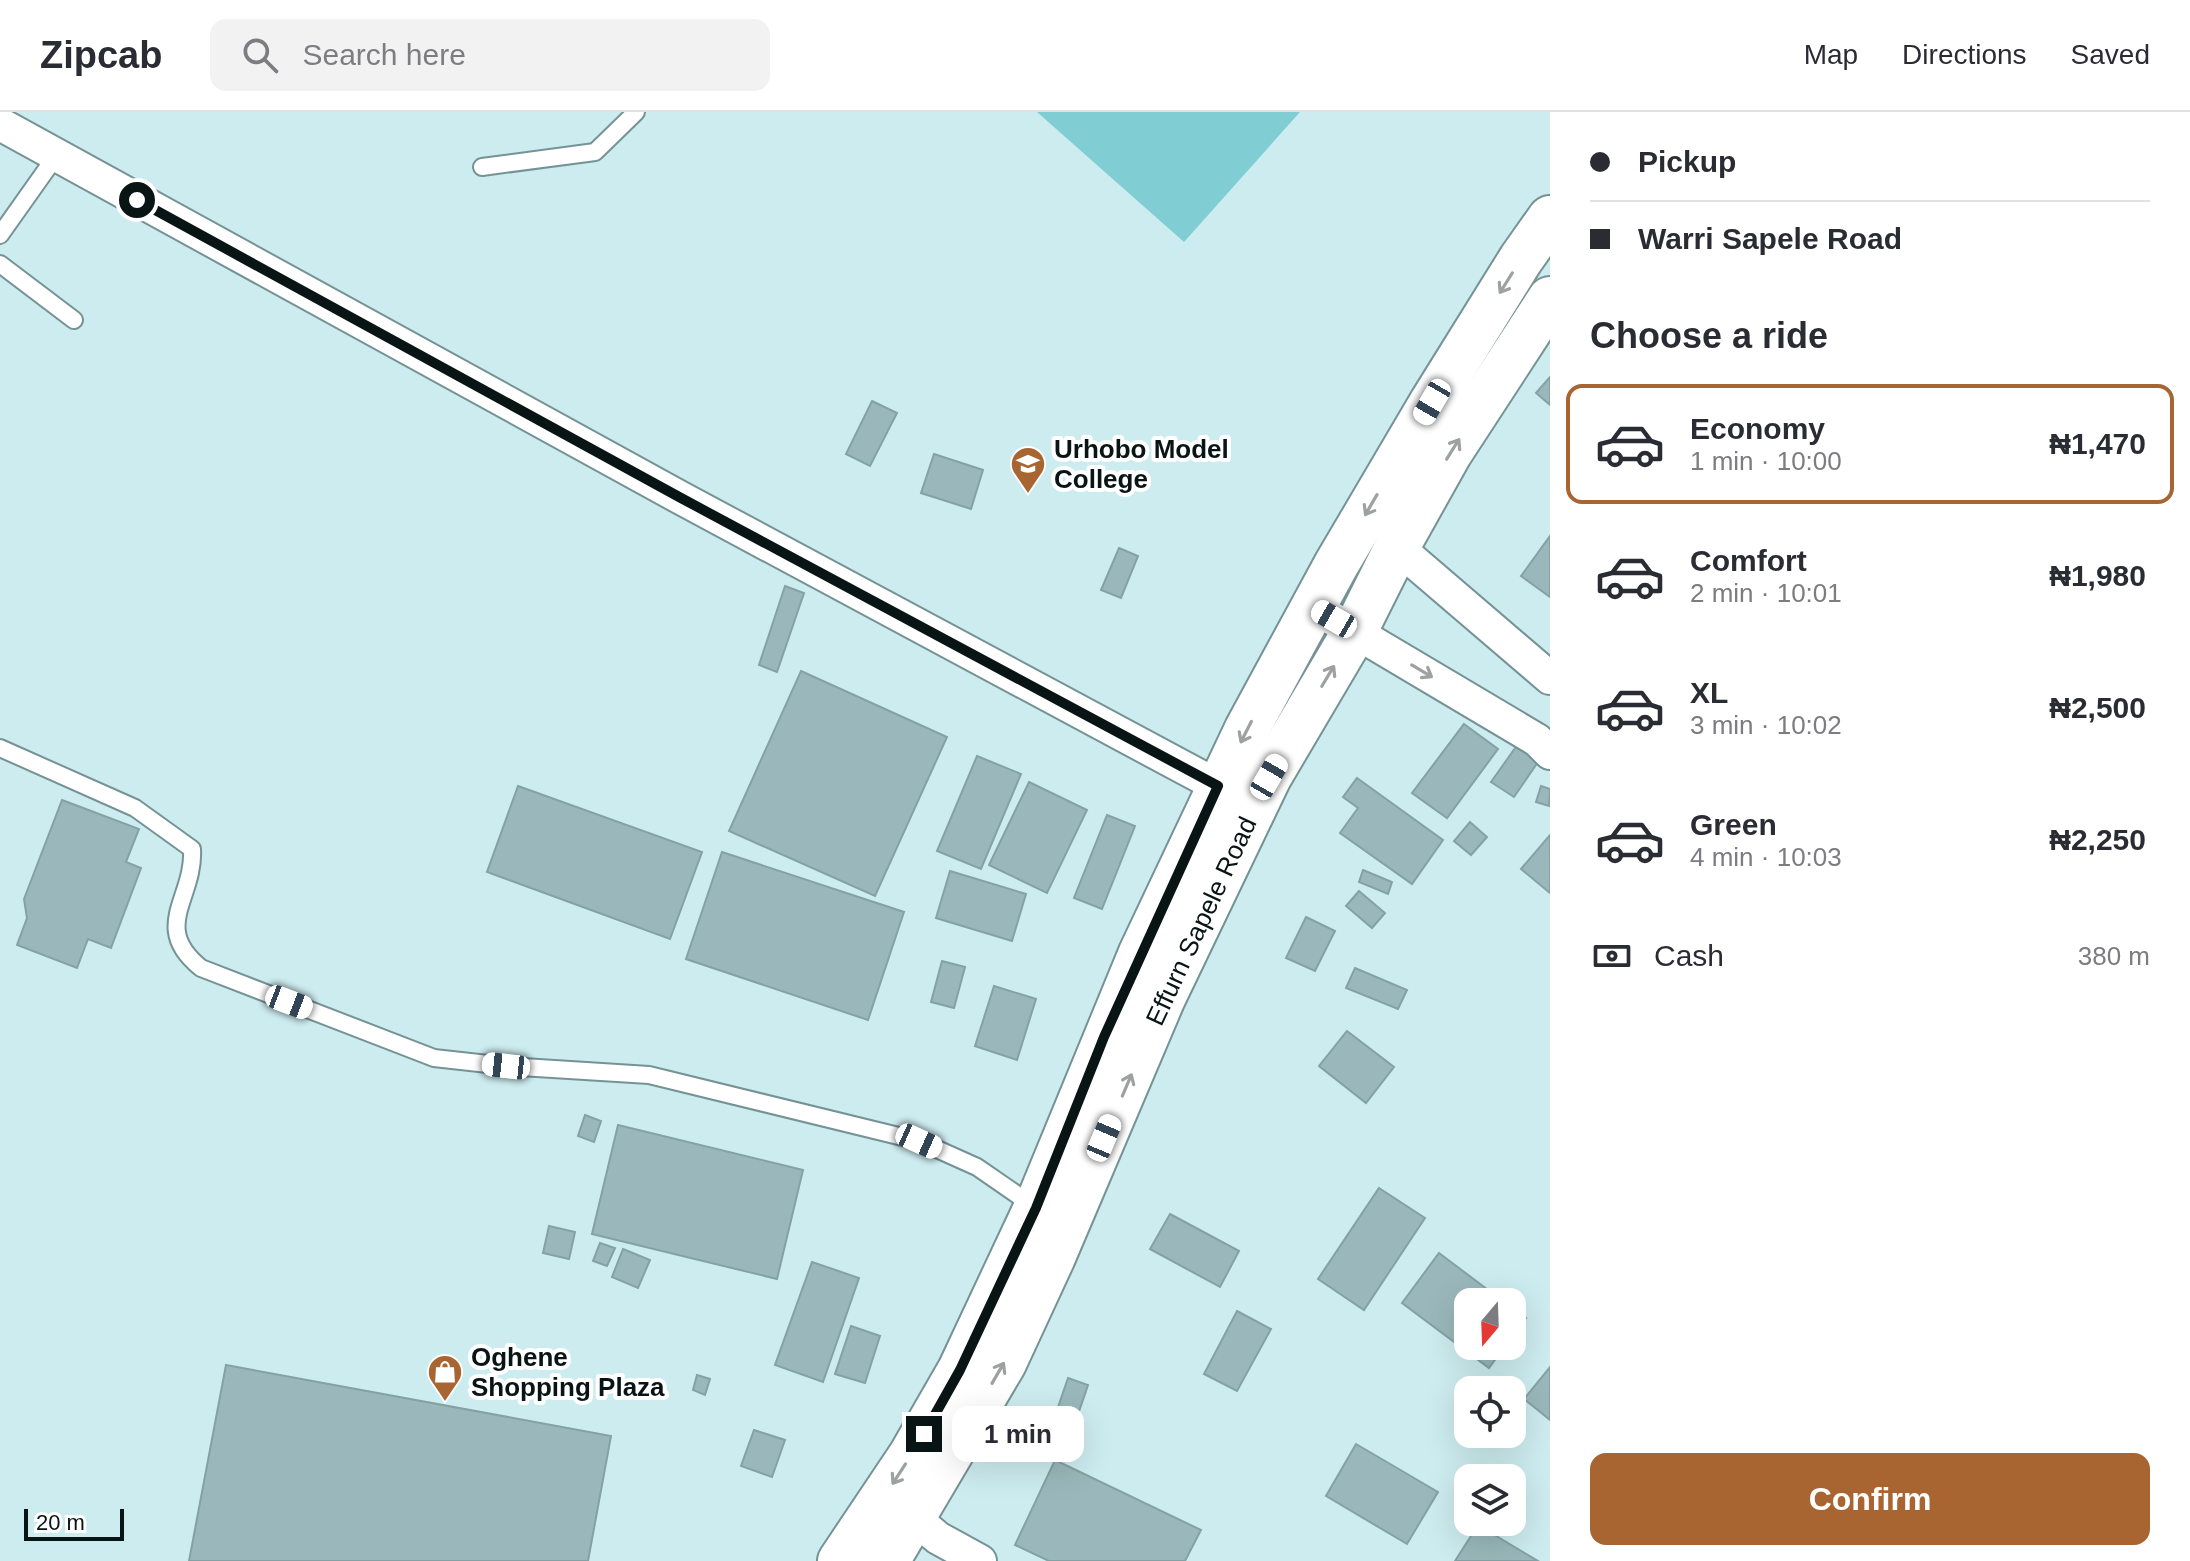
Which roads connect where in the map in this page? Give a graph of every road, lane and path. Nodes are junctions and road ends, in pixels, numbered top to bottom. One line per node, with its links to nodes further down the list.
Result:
1 (636, 112): 4 (lane)
2 (0, 124): 3 (street)
3 (56, 156): 6 (lane); 16 (street)
4 (482, 167)
5 (1550, 218): 11 (highway, one-way to 11)
6 (0, 235)
7 (0, 264): 9 (lane)
8 (1550, 299): 10 (highway, Effurn Sapele Road, one-way to 8)
9 (74, 320)
10 (1397, 547): 12 (highway, Effurn Sapele Road); 13 (street)
11 (1313, 607): 12 (street); 16 (highway, one-way to 16)
12 (1355, 631): 15 (street, one-way to 15); 17 (highway, Effurn Sapele Road, one-way to 12)
13 (1550, 678)
14 (0, 748): 18 (lane)
15 (1550, 753)
16 (1218, 786): 17 (highway)
17 (1145, 991): 18 (highway); 19 (highway, Effurn Sapele Road, one-way to 17)
18 (1036, 1208): 20 (highway, one-way to 20)
19 (913, 1517): 21 (highway, Effurn Sapele Road); 22 (street)
20 (840, 1561)
21 (887, 1561)
22 (980, 1561)

